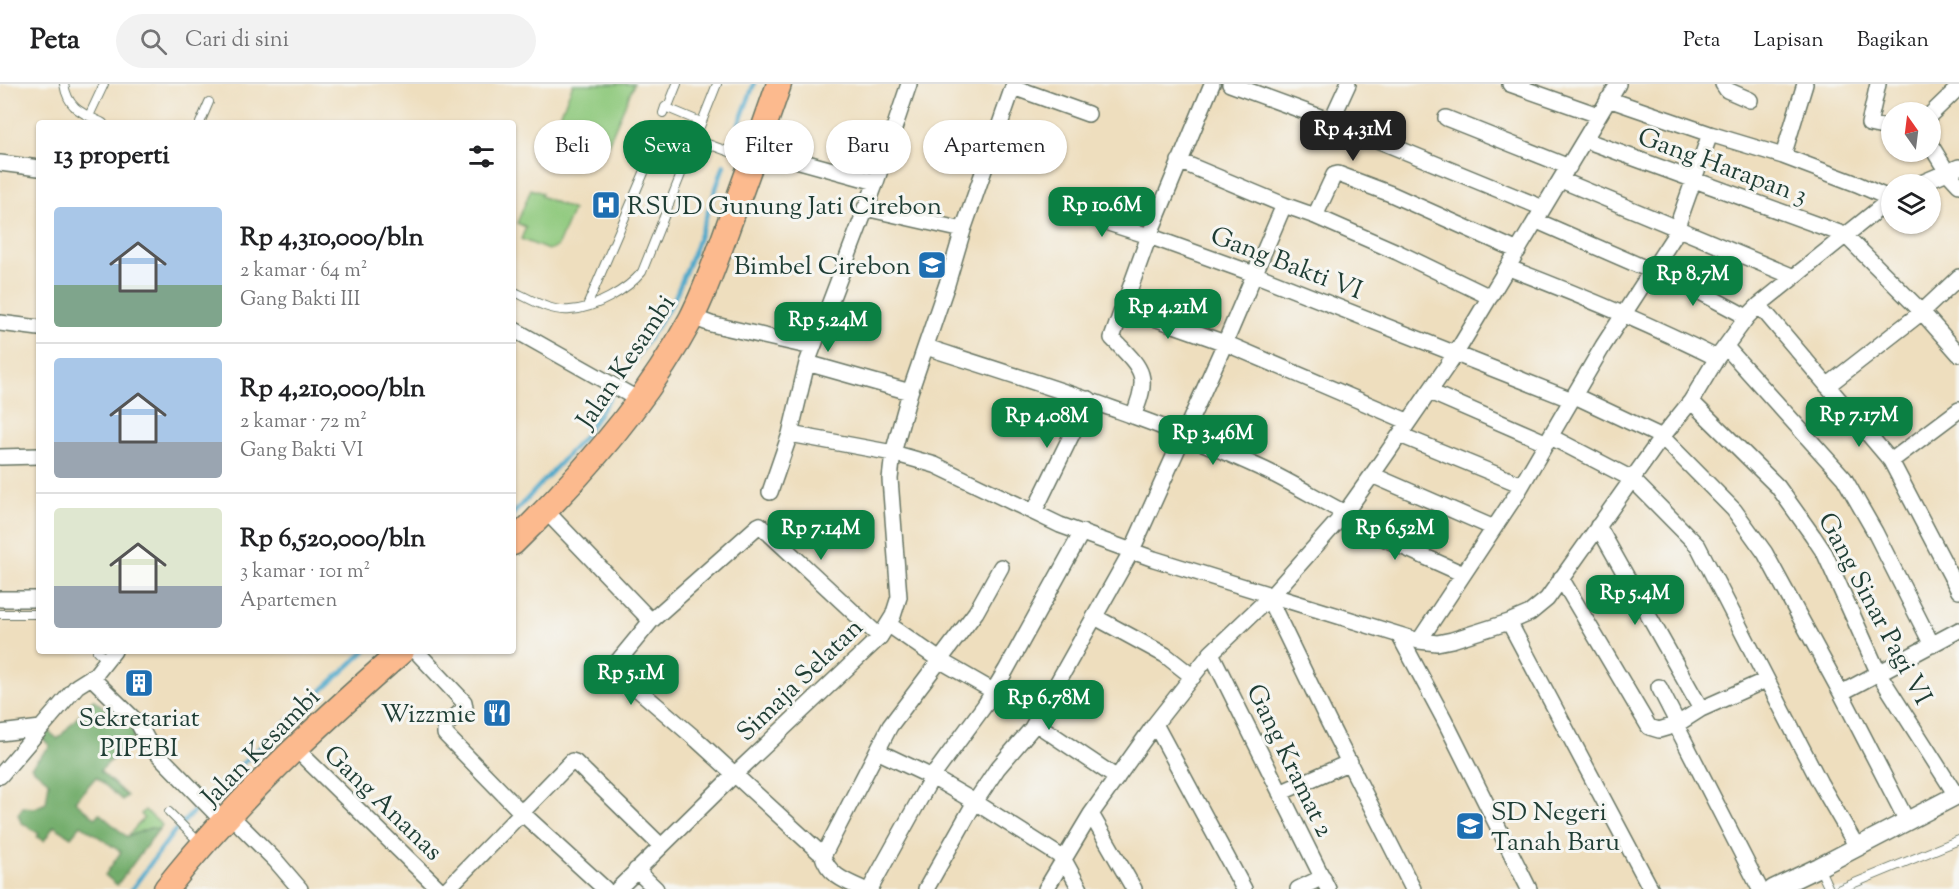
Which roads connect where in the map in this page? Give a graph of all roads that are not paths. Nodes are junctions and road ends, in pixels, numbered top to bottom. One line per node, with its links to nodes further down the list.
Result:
1 (64, 84): 23 (lane)
2 (104, 84): 23 (lane)
3 (677, 84): 27 (lane)
4 (717, 84): 28 (lane)
5 (779, 84): 29 (main road, Jalan Kesambi)
6 (909, 84): 46 (street)
7 (1212, 84): 36 (street)
8 (1230, 84): 30 (street)
9 (1348, 84): 30 (street)
10 (1509, 84): 22 (street)
11 (1618, 84): 17 (street)
12 (1723, 84): 18 (street)
13 (1805, 84): 34 (street)
14 (1878, 84): 31 (street)
15 (1014, 85): 21 (street); 56 (street, Simaja Selatan)
16 (1959, 87): 20 (street)
17 (1608, 99): 22 (street); 32 (street)
18 (1750, 100)
19 (209, 102): 26 (lane)
20 (1941, 104)
21 (1089, 114)
22 (1598, 115): 33 (street)
23 (89, 116): 25 (lane)
24 (1446, 118): 41 (street)
25 (97, 120)
26 (201, 120)
27 (692, 120)
28 (702, 120)
29 (763, 120)
30 (1331, 120): 53 (street)
31 (1881, 127)
32 (1710, 134): 34 (street); 45 (street)
33 (1585, 140): 41 (street); 45 (street, Gang Harapan 3)
34 (1783, 156): 48 (street)
35 (1941, 156): 40 (street)
36 (1179, 161): 49 (street); 58 (street)
37 (0, 163): 38 (street)
38 (36, 168)
39 (814, 169): 46 (street)
40 (1953, 170): 47 (street)
41 (1565, 173): 53 (street); 55 (street)
42 (641, 174): 68 (lane)
43 (681, 174): 68 (lane)
44 (741, 174): 72 (main road, Jalan Kesambi)
45 (1695, 180): 55 (street); 57 (street, Gang Harapan 3)
46 (876, 182): 51 (street)
47 (1959, 185)
48 (1881, 194)
49 (1284, 206): 54 (street); 62 (street)
50 (1881, 206): 57 (street)
51 (866, 208): 56 (street); 78 (street)
52 (1065, 209): 58 (street, Gang Bakti VI)
53 (1540, 215): 59 (street); 61 (street)
54 (1315, 216): 59 (street); 66 (street)
55 (1677, 228): 61 (street); 63 (street)
56 (963, 231): 79 (street, Simaja Selatan)
57 (1845, 235): 63 (street); 70 (street)
58 (1149, 236): 62 (street, Gang Bakti VI); 69 (street)
59 (1518, 251): 60 (street)
60 (1509, 268): 66 (street); 71 (street)
61 (1651, 271): 71 (street); 73 (street)
62 (1254, 273): 77 (street); 81 (street, Gang Bakti VI)
63 (1794, 277): 67 (street)
64 (1959, 277): 70 (street)
65 (516, 292): 68 (lane)
66 (1490, 297): 81 (street)
67 (1759, 305): 73 (street); 84 (street)
68 (587, 306)
69 (1123, 307): 77 (street); 92 (street)
70 (1922, 312): 82 (street); 84 (street)
71 (1623, 315): 80 (street); 88 (street)
72 (692, 317): 78 (street); 85 (main road, Jalan Kesambi)
73 (1747, 317): 80 (street)
74 (0, 322): 75 (street)
75 (36, 328)
76 (516, 331): 85 (street)
77 (1225, 343): 93 (street); 95 (street)
78 (812, 347): 83 (street)
79 (926, 347): 86 (street, Simaja Selatan); 89 (street)
80 (1721, 352): 90 (street); 131 (street)
81 (1456, 353): 87 (street); 88 (street, Gang Bakti VI)
82 (1959, 354)
83 (807, 363): 86 (street); 94 (street)
84 (1827, 386): 101 (street)
85 (625, 391): 106 (main road, Jalan Kesambi)
86 (910, 392): 98 (street, Simaja Selatan)
87 (1430, 392): 93 (street); 97 (street)
88 (1574, 398): 96 (street, Gang Bakti VI); 97 (street)
89 (1089, 399): 92 (street); 107 (street)
90 (1691, 401): 96 (street); 137 (street, Gang Sinar Pagi VI)
91 (1959, 410): 101 (street)
92 (1133, 416): 95 (street)
93 (1404, 428): 102 (street); 104 (street)
94 (790, 434): 98 (street); 105 (street)
95 (1183, 435): 108 (street); 113 (street)
96 (1662, 437): 103 (street); 143 (street)
97 (1549, 440): 103 (street); 104 (street)
98 (893, 453): 107 (street); 126 (street, Simaja Selatan)
99 (0, 456): 100 (street)
100 (36, 456)
101 (1891, 461): 117 (street)
102 (1372, 475): 108 (street); 110 (street)
103 (1632, 479): 109 (street); 140 (street)
104 (1522, 485): 110 (street)
105 (770, 492)
106 (546, 511): 112 (main road, Jalan Kesambi); 124 (street)
107 (1034, 512): 111 (street)
108 (1342, 516): 115 (street); 118 (street)
109 (1598, 526): 116 (street); 144 (street)
110 (1494, 528): 115 (street)
111 (1082, 532): 113 (street); 142 (street)
112 (516, 540)
113 (1132, 550): 118 (street); 123 (street)
114 (1001, 567): 136 (street)
115 (1463, 574): 130 (street)
116 (1561, 578): 125 (street); 147 (street)
117 (1959, 591)
118 (1270, 597): 128 (street); 132 (street); 152 (street)
119 (0, 599): 120 (street)
120 (36, 599)
121 (0, 614): 122 (lane)
122 (36, 614)
123 (1095, 617): 139 (street); 145 (street)
124 (651, 621): 129 (street); 153 (street)
125 (1509, 622): 130 (street); 191 (street)
126 (888, 624): 129 (street, Simaja Selatan); 136 (street)
127 (1959, 630): 131 (street)
128 (1399, 635): 130 (street); 190 (street)
129 (880, 637): 153 (street, Simaja Selatan)
130 (1419, 641)
131 (1932, 645): 137 (street)
132 (1211, 653): 139 (street); 157 (street, Gang Kramat 2)
133 (106, 654): 138 (street)
134 (399, 654): 150 (main road, Jalan Kesambi)
135 (419, 654): 162 (street)
136 (941, 661): 142 (street); 151 (street)
137 (1879, 674): 143 (street); 158 (street, Gang Sinar Pagi VI)
138 (92, 677): 148 (street); 160 (street)
139 (1193, 677): 146 (street)
140 (1766, 680): 144 (street); 168 (street)
141 (1659, 687): 147 (street)
142 (993, 691): 155 (street)
143 (1841, 693): 164 (street)
144 (1701, 709): 147 (street)
145 (1035, 723): 156 (street); 159 (street)
146 (1155, 724): 156 (street); 187 (street)
147 (1677, 724): 192 (street)
148 (41, 728): 149 (street); 154 (street)
149 (0, 733)
150 (296, 749): 160 (main road, Jalan Kesambi); 176 (street, Gang Ananas)
151 (877, 751): 155 (street); 169 (street)
152 (1350, 762): 157 (street); 189 (street)
153 (734, 775): 167 (street, Simaja Selatan); 169 (street)
154 (0, 776)
155 (932, 777): 159 (street); 182 (street)
156 (1117, 778): 163 (street)
157 (1280, 793): 173 (street, Gang Kramat 2)
158 (1958, 794): 164 (street)
159 (975, 802): 170 (street); 183 (street)
160 (216, 810): 165 (main road, Jalan Kesambi); 175 (street)
161 (169, 812): 165 (lane)
162 (522, 813): 167 (street); 177 (street); 178 (street)
163 (1091, 814): 170 (street); 186 (street)
164 (1907, 821): 168 (street)
165 (194, 837): 174 (main road, Jalan Kesambi)
166 (1959, 840): 195 (lane)
167 (661, 846): 172 (street, Simaja Selatan)
168 (1857, 847): 171 (street)
169 (822, 854): 181 (street)
170 (1063, 858): 184 (street); 185 (street)
171 (1819, 867): 193 (street); 194 (lane)
172 (636, 870): 179 (street, Simaja Selatan); 180 (street)
173 (1325, 883): 188 (street)
174 (166, 889)
175 (300, 889)
176 (439, 889)
177 (447, 889)
178 (606, 889)
179 (618, 889)
180 (656, 889)
181 (863, 889)
182 (870, 889)
183 (926, 889)
184 (1046, 889)
185 (1080, 889)
186 (1134, 889)
187 (1244, 889)
188 (1299, 889)
189 (1413, 889)
190 (1529, 889)
191 (1651, 889)
192 (1760, 889)
193 (1773, 889)
194 (1829, 889)
195 (1840, 889)

